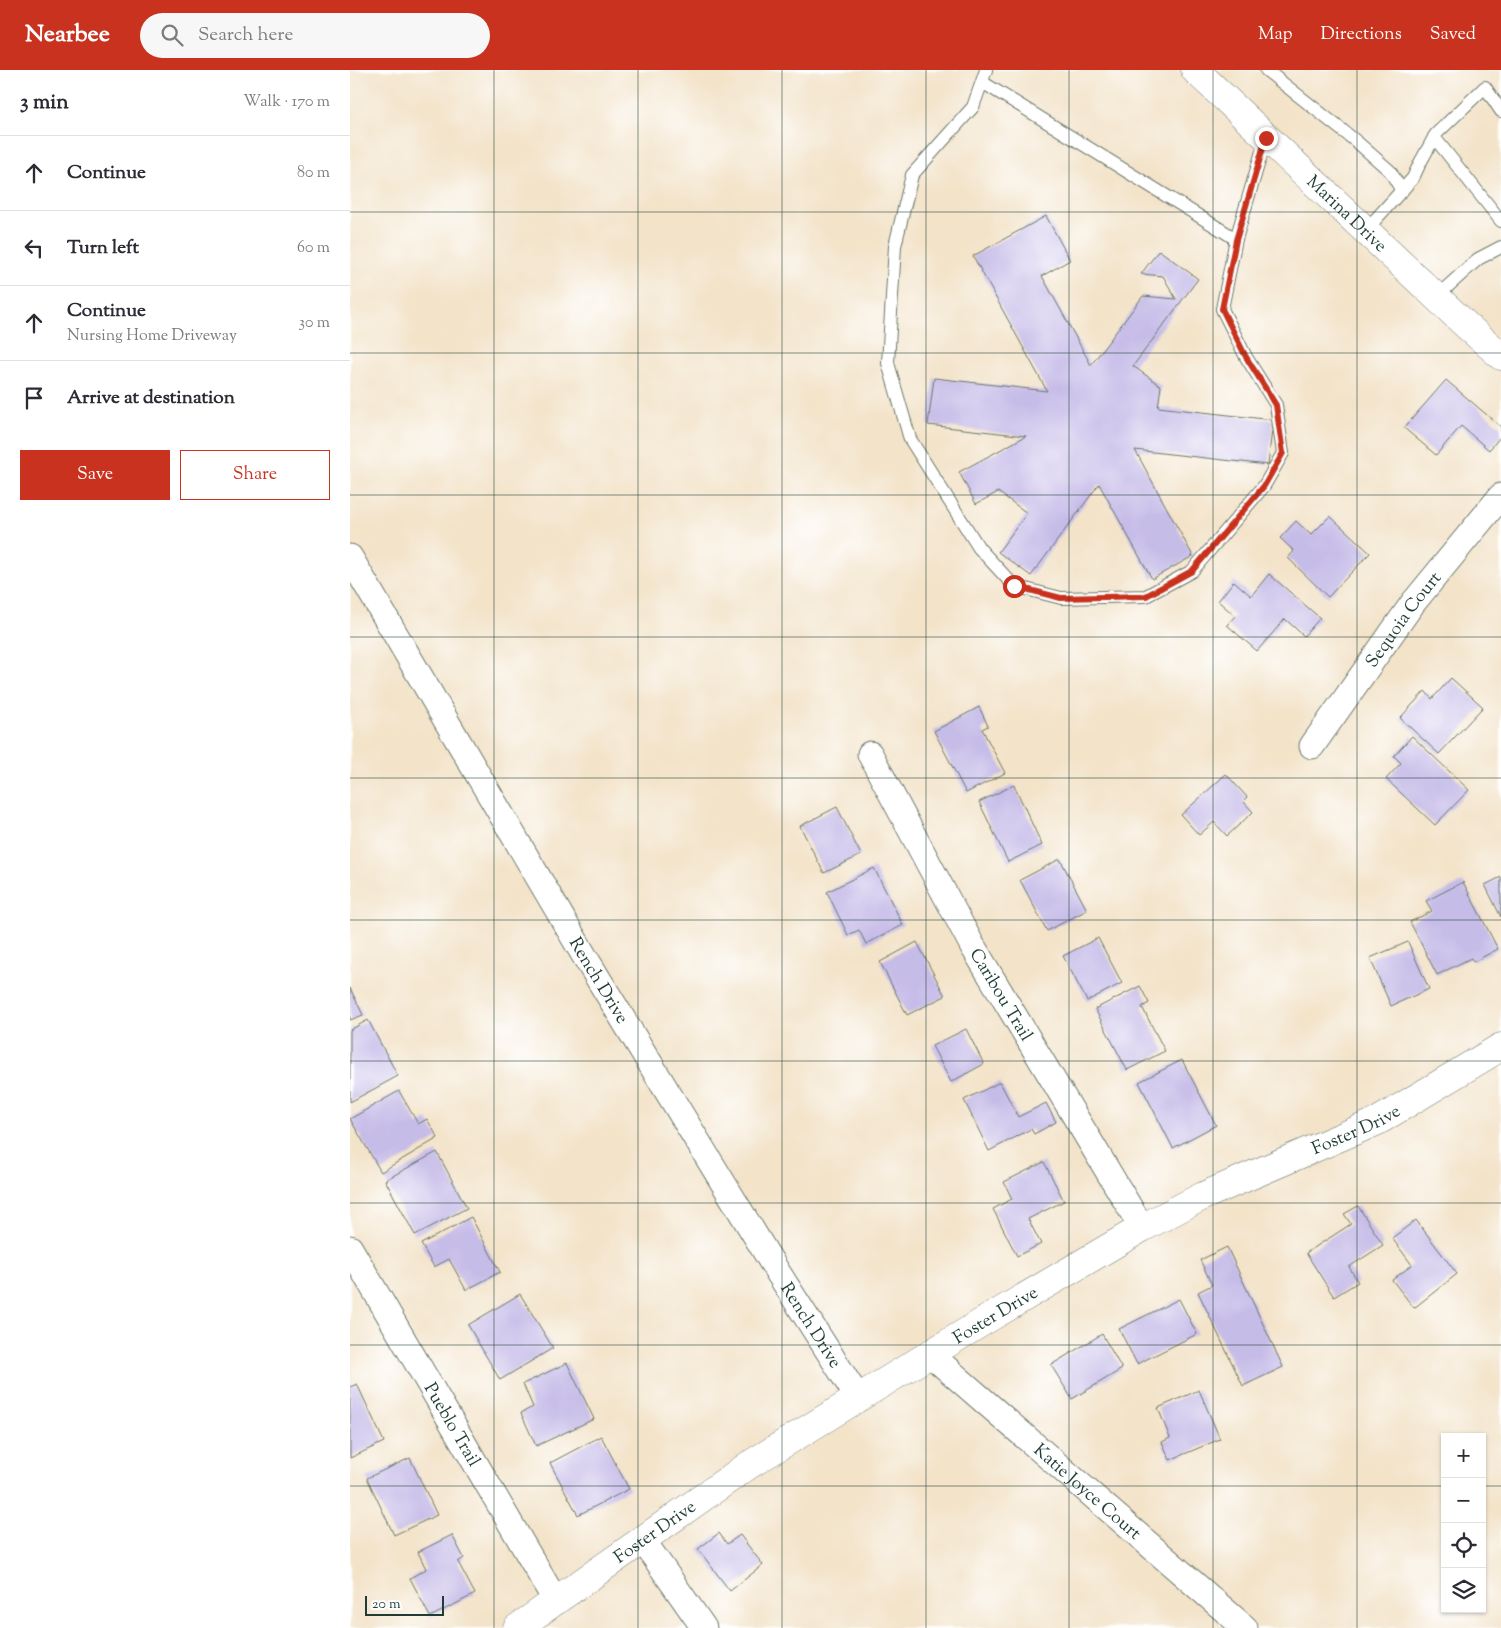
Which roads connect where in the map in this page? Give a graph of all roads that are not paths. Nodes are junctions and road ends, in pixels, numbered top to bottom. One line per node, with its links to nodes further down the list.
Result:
1 (1195, 70): 6 (street, Marina Drive)
2 (1266, 70): 7 (lane)
3 (984, 76): 10 (lane); 10 (lane)
4 (1501, 111): 5 (lane)
5 (1434, 137): 7 (lane); 8 (lane)
6 (1266, 138): 9 (street, Marina Drive); 10 (lane)
7 (1402, 191): 9 (lane)
8 (1501, 221)
9 (1365, 231): 12 (street, Marina Drive)
10 (1236, 240)
11 (1501, 247): 12 (lane)
12 (1436, 297): 13 (street, Marina Drive)
13 (1501, 356)
14 (1501, 496): 16 (street, Sequoia Court)
15 (350, 557): 22 (street, Rench Drive)
16 (1312, 746)
17 (870, 754): 19 (street, Caribou Trail)
18 (1501, 1046): 19 (street, Foster Drive)
19 (1142, 1228): 21 (street, Foster Drive)
20 (350, 1248): 24 (street, Pueblo Trail)
21 (930, 1354): 22 (street, Foster Drive); 27 (street, Katie Joyce Court)
22 (858, 1398): 23 (street, Foster Drive)
23 (642, 1539): 24 (street, Foster Drive); 26 (street)
24 (555, 1600): 25 (street, Foster Drive)
25 (517, 1628)
26 (704, 1628)
27 (1245, 1628)

